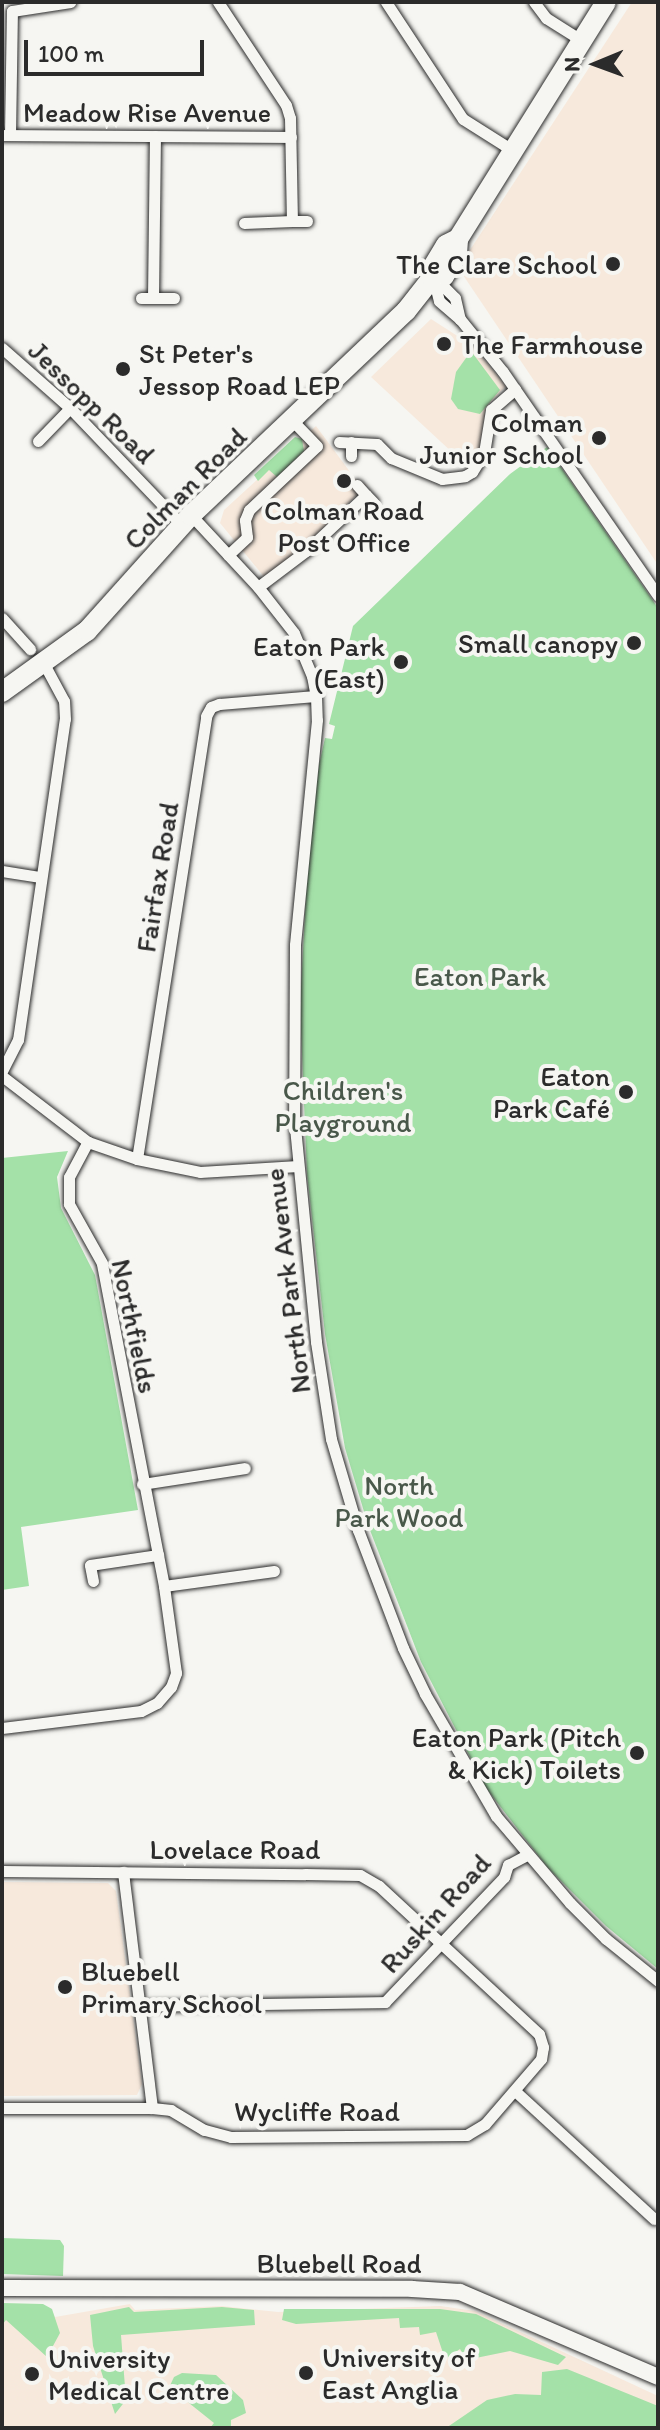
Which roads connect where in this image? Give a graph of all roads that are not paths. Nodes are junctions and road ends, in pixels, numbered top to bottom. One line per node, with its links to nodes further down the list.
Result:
1 (70, 2): 7 (street)
2 (218, 2): 9 (street)
3 (386, 2): 10 (street)
4 (534, 2): 6 (street)
5 (606, 2): 6 (highway, Colman Road)
6 (581, 40): 10 (highway, Colman Road)
7 (6, 135): 8 (street, Meadow Rise Avenue)
8 (155, 136): 9 (street, Meadow Rise Avenue); 15 (street)
9 (291, 137): 11 (street)
10 (512, 150): 14 (highway, Colman Road)
11 (292, 221): 12 (street); 13 (street)
12 (307, 221)
13 (244, 223)
14 (432, 283): 17 (street); 19 (highway, Colman Road)
15 (174, 298)
16 (2, 348): 18 (street, Jessopp Road)
17 (515, 389): 21 (street); 26 (street)
18 (70, 408): 20 (street); 23 (street, Jessopp Road)
19 (293, 421): 23 (highway, Colman Road); 24 (street)
20 (38, 441)
21 (351, 456)
22 (365, 494): 25 (street)
23 (186, 520): 24 (street, North Park Avenue); 28 (highway, Colman Road)
24 (228, 555): 25 (street, North Park Avenue)
25 (258, 587): 30 (street, North Park Avenue)
26 (658, 596)
27 (2, 618): 28 (street)
28 (36, 656): 29 (highway, Colman Road); 32 (street)
29 (2, 692)
30 (316, 696): 35 (street, Fairfax Road); 36 (street, North Park Avenue)
31 (2, 871): 32 (street)
32 (41, 877): 33 (street)
33 (2, 1074): 34 (street)
34 (88, 1142): 35 (street); 38 (street, Northfields)
35 (137, 1159): 36 (street)
36 (298, 1166): 44 (street, North Park Avenue)
37 (245, 1468): 38 (street)
38 (142, 1484): 39 (street, Northfields)
39 (158, 1555): 41 (street); 42 (street, Northfields)
40 (274, 1571): 42 (street)
41 (93, 1581)
42 (164, 1586): 43 (street, Northfields)
43 (2, 1728)
44 (527, 1855): 47 (street, Ruskin Road); 48 (street, North Park Avenue)
45 (2, 1871): 46 (street, Lovelace Road)
46 (123, 1872): 47 (street, Lovelace Road); 49 (street)
47 (442, 1944): 49 (street, Ruskin Road); 50 (street, Wycliffe Road)
48 (658, 1981)
49 (139, 2006): 52 (street)
50 (515, 2091): 52 (street, Wycliffe Road); 53 (street)
51 (2, 2108): 52 (street, Wycliffe Road)
52 (152, 2108)
53 (654, 2219)
54 (2, 2288): 55 (street, Bluebell Road)
55 (658, 2377)

